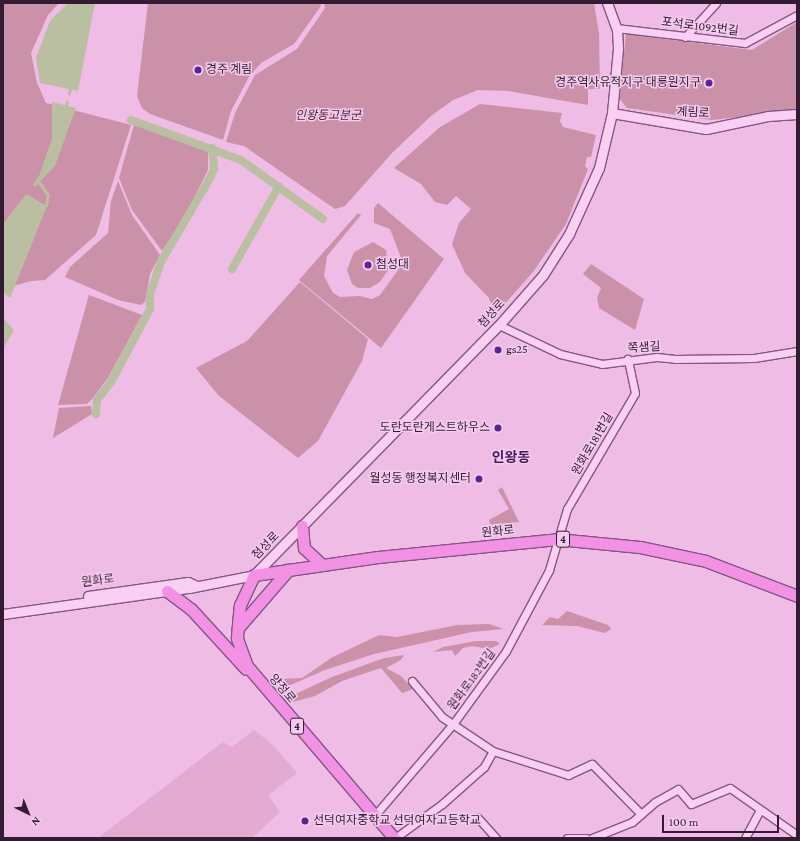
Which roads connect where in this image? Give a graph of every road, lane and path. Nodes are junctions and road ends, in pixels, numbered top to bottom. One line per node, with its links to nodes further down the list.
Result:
1 (607, 3): 4 (street, 첨성로)
2 (716, 3): 5 (street)
3 (797, 15): 5 (street, 포석로1092번길)
4 (616, 28): 5 (street, 포석로1092번길); 6 (street, 첨성로)
5 (685, 37)
6 (612, 113): 7 (street, 계림로); 8 (street, 첨성로)
7 (797, 114)
8 (499, 325): 10 (street, 쪽샘길); 11 (street, 첨성로)
9 (797, 351): 10 (street, 쪽샘길)
10 (628, 359): 12 (street, 원화로181번길)
11 (302, 526): 13 (main road); 15 (street, 첨성로)
12 (557, 539): 13 (main road, 원화로 / 4); 18 (main road, 원화로 / 4); 24 (street, 원화로182번길)
13 (322, 565): 14 (main road, 원화로 / 4)
14 (288, 570): 15 (main road, 원화로 / 4); 21 (main road)
15 (254, 575): 16 (street, 원화로); 21 (main road, 양정로 / 4)
16 (197, 586): 17 (street, 원화로); 19 (street, 원화로)
17 (167, 591): 20 (street, 원화로); 22 (main road)
18 (797, 596)
19 (3, 608)
20 (3, 614)
21 (238, 628): 22 (main road, 양정로 / 4)
22 (255, 678): 28 (main road, 양정로 / 4)
23 (412, 681): 24 (street)
24 (453, 724): 25 (street); 28 (street, 원화로182번길)
25 (493, 751): 27 (street); 31 (street)
26 (760, 810): 27 (street); 30 (street); 36 (street)
27 (641, 814): 35 (street)
28 (375, 816): 31 (main road, 양정로 / 4)
29 (478, 818): 32 (street)
30 (797, 835)
31 (395, 838)
32 (496, 838)
33 (567, 838): 34 (street)
34 (586, 838)
35 (592, 838)
36 (744, 838)

